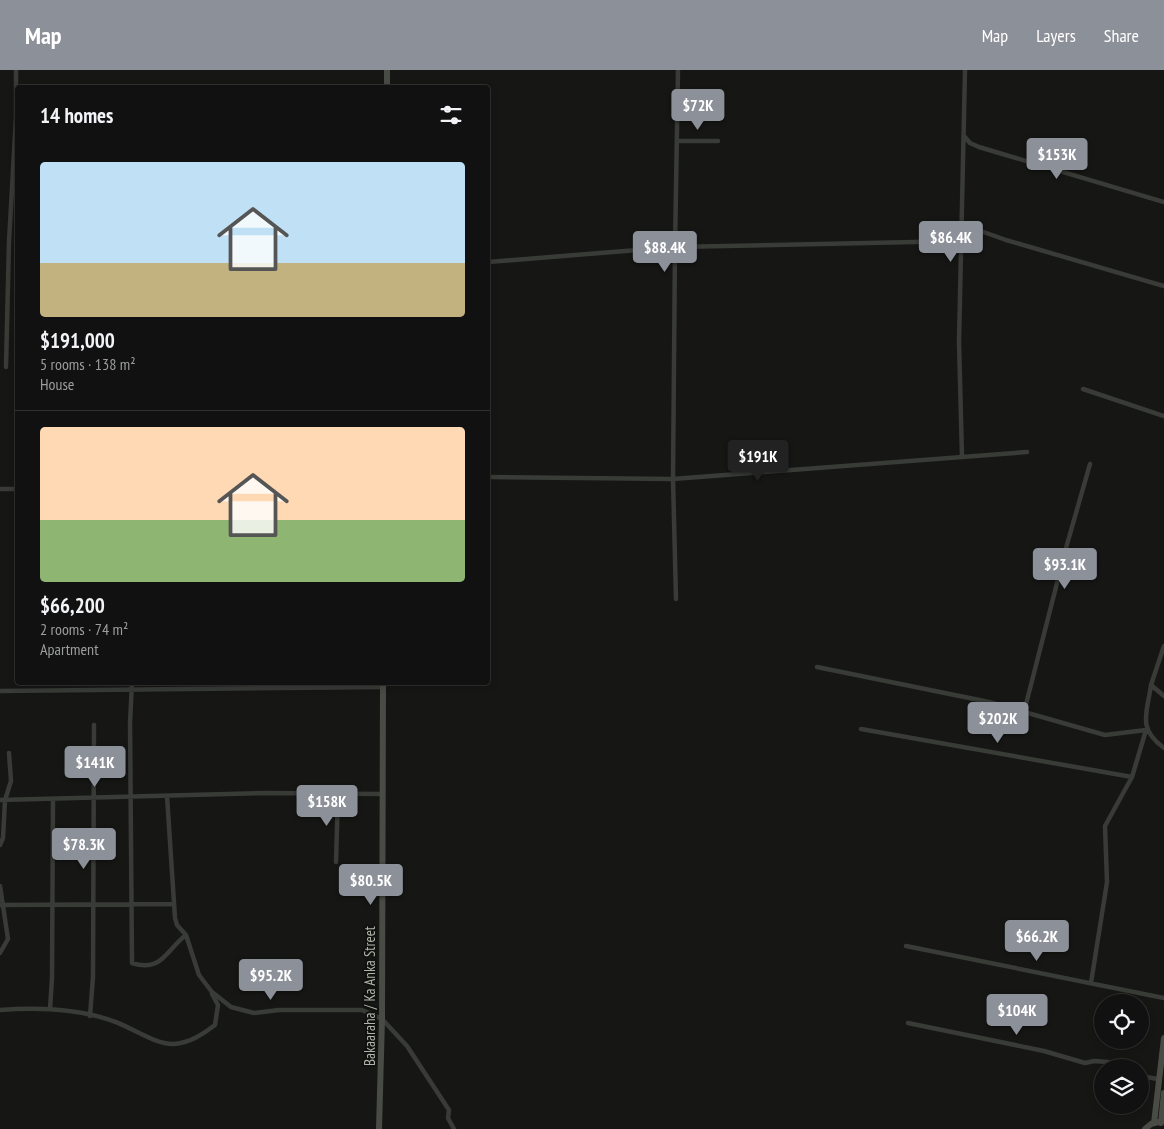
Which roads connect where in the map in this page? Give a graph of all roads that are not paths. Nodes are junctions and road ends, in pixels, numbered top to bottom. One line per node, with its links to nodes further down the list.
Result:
1 (16, 70): 5 (street)
2 (387, 70): 6 (street)
3 (678, 70): 9 (street)
4 (965, 70): 8 (street)
5 (16, 85)
6 (386, 85)
7 (15, 135): 18 (street)
8 (964, 136): 11 (street); 12 (street)
9 (678, 141): 10 (street); 14 (street)
10 (718, 141)
11 (1164, 202)
12 (961, 224): 13 (street); 17 (street)
13 (961, 241): 14 (street); 22 (street)
14 (675, 247): 15 (street); 25 (street)
15 (490, 262)
16 (1164, 278): 17 (street)
17 (1163, 286)
18 (6, 367)
19 (1083, 389): 20 (street)
20 (1164, 416)
21 (1027, 452): 22 (street)
22 (962, 457): 25 (street)
23 (1090, 464): 38 (street)
24 (490, 477): 25 (street)
25 (673, 479): 28 (street)
26 (0, 489): 27 (street)
27 (15, 489)
28 (676, 599)
29 (1164, 646): 34 (street)
30 (817, 667): 38 (street)
31 (132, 685): 35 (street)
32 (333, 685): 35 (street)
33 (383, 685): 46 (street, Bakaaraha / Ka Anka Street)
34 (1151, 685): 37 (street); 41 (street)
35 (132, 689): 36 (street); 48 (street)
36 (0, 691)
37 (1164, 696)
38 (1024, 712): 41 (street)
39 (94, 725): 49 (street)
40 (861, 728): 44 (street)
41 (1146, 730): 42 (street); 44 (street)
42 (1164, 748)
43 (9, 753): 51 (street)
44 (1132, 777): 63 (street)
45 (338, 794): 46 (street); 47 (street); 53 (street)
46 (382, 794): 69 (street, Bakaaraha / Ka Anka Street)
47 (167, 796): 48 (street); 55 (street)
48 (132, 797): 49 (street); 57 (street)
49 (94, 798): 50 (street); 59 (street)
50 (52, 799): 51 (street); 58 (street)
51 (3, 800): 52 (street)
52 (0, 845)
53 (336, 862)
54 (0, 886): 56 (street)
55 (174, 904): 57 (street); 60 (street)
56 (2, 905): 58 (street); 62 (street)
57 (133, 905): 59 (street); 60 (street)
58 (52, 906): 59 (street); 66 (street)
59 (93, 906): 68 (street)
60 (186, 935): 64 (street)
61 (906, 946): 63 (street)
62 (0, 953)
63 (1091, 983): 65 (street)
64 (212, 992): 68 (street); 69 (street)
65 (1164, 998)
66 (50, 1008): 67 (street); 68 (street)
67 (0, 1010)
68 (90, 1016)
69 (382, 1019): 77 (street, Bakaaraha / Ka Anka Street); 78 (street)
70 (908, 1023): 72 (street)
71 (1164, 1038): 74 (street)
72 (1094, 1061)
73 (1149, 1078): 74 (street)
74 (1158, 1079): 76 (street)
75 (1164, 1093): 76 (street)
76 (1160, 1123): 79 (street)
77 (379, 1129)
78 (454, 1129)
79 (1145, 1129)

